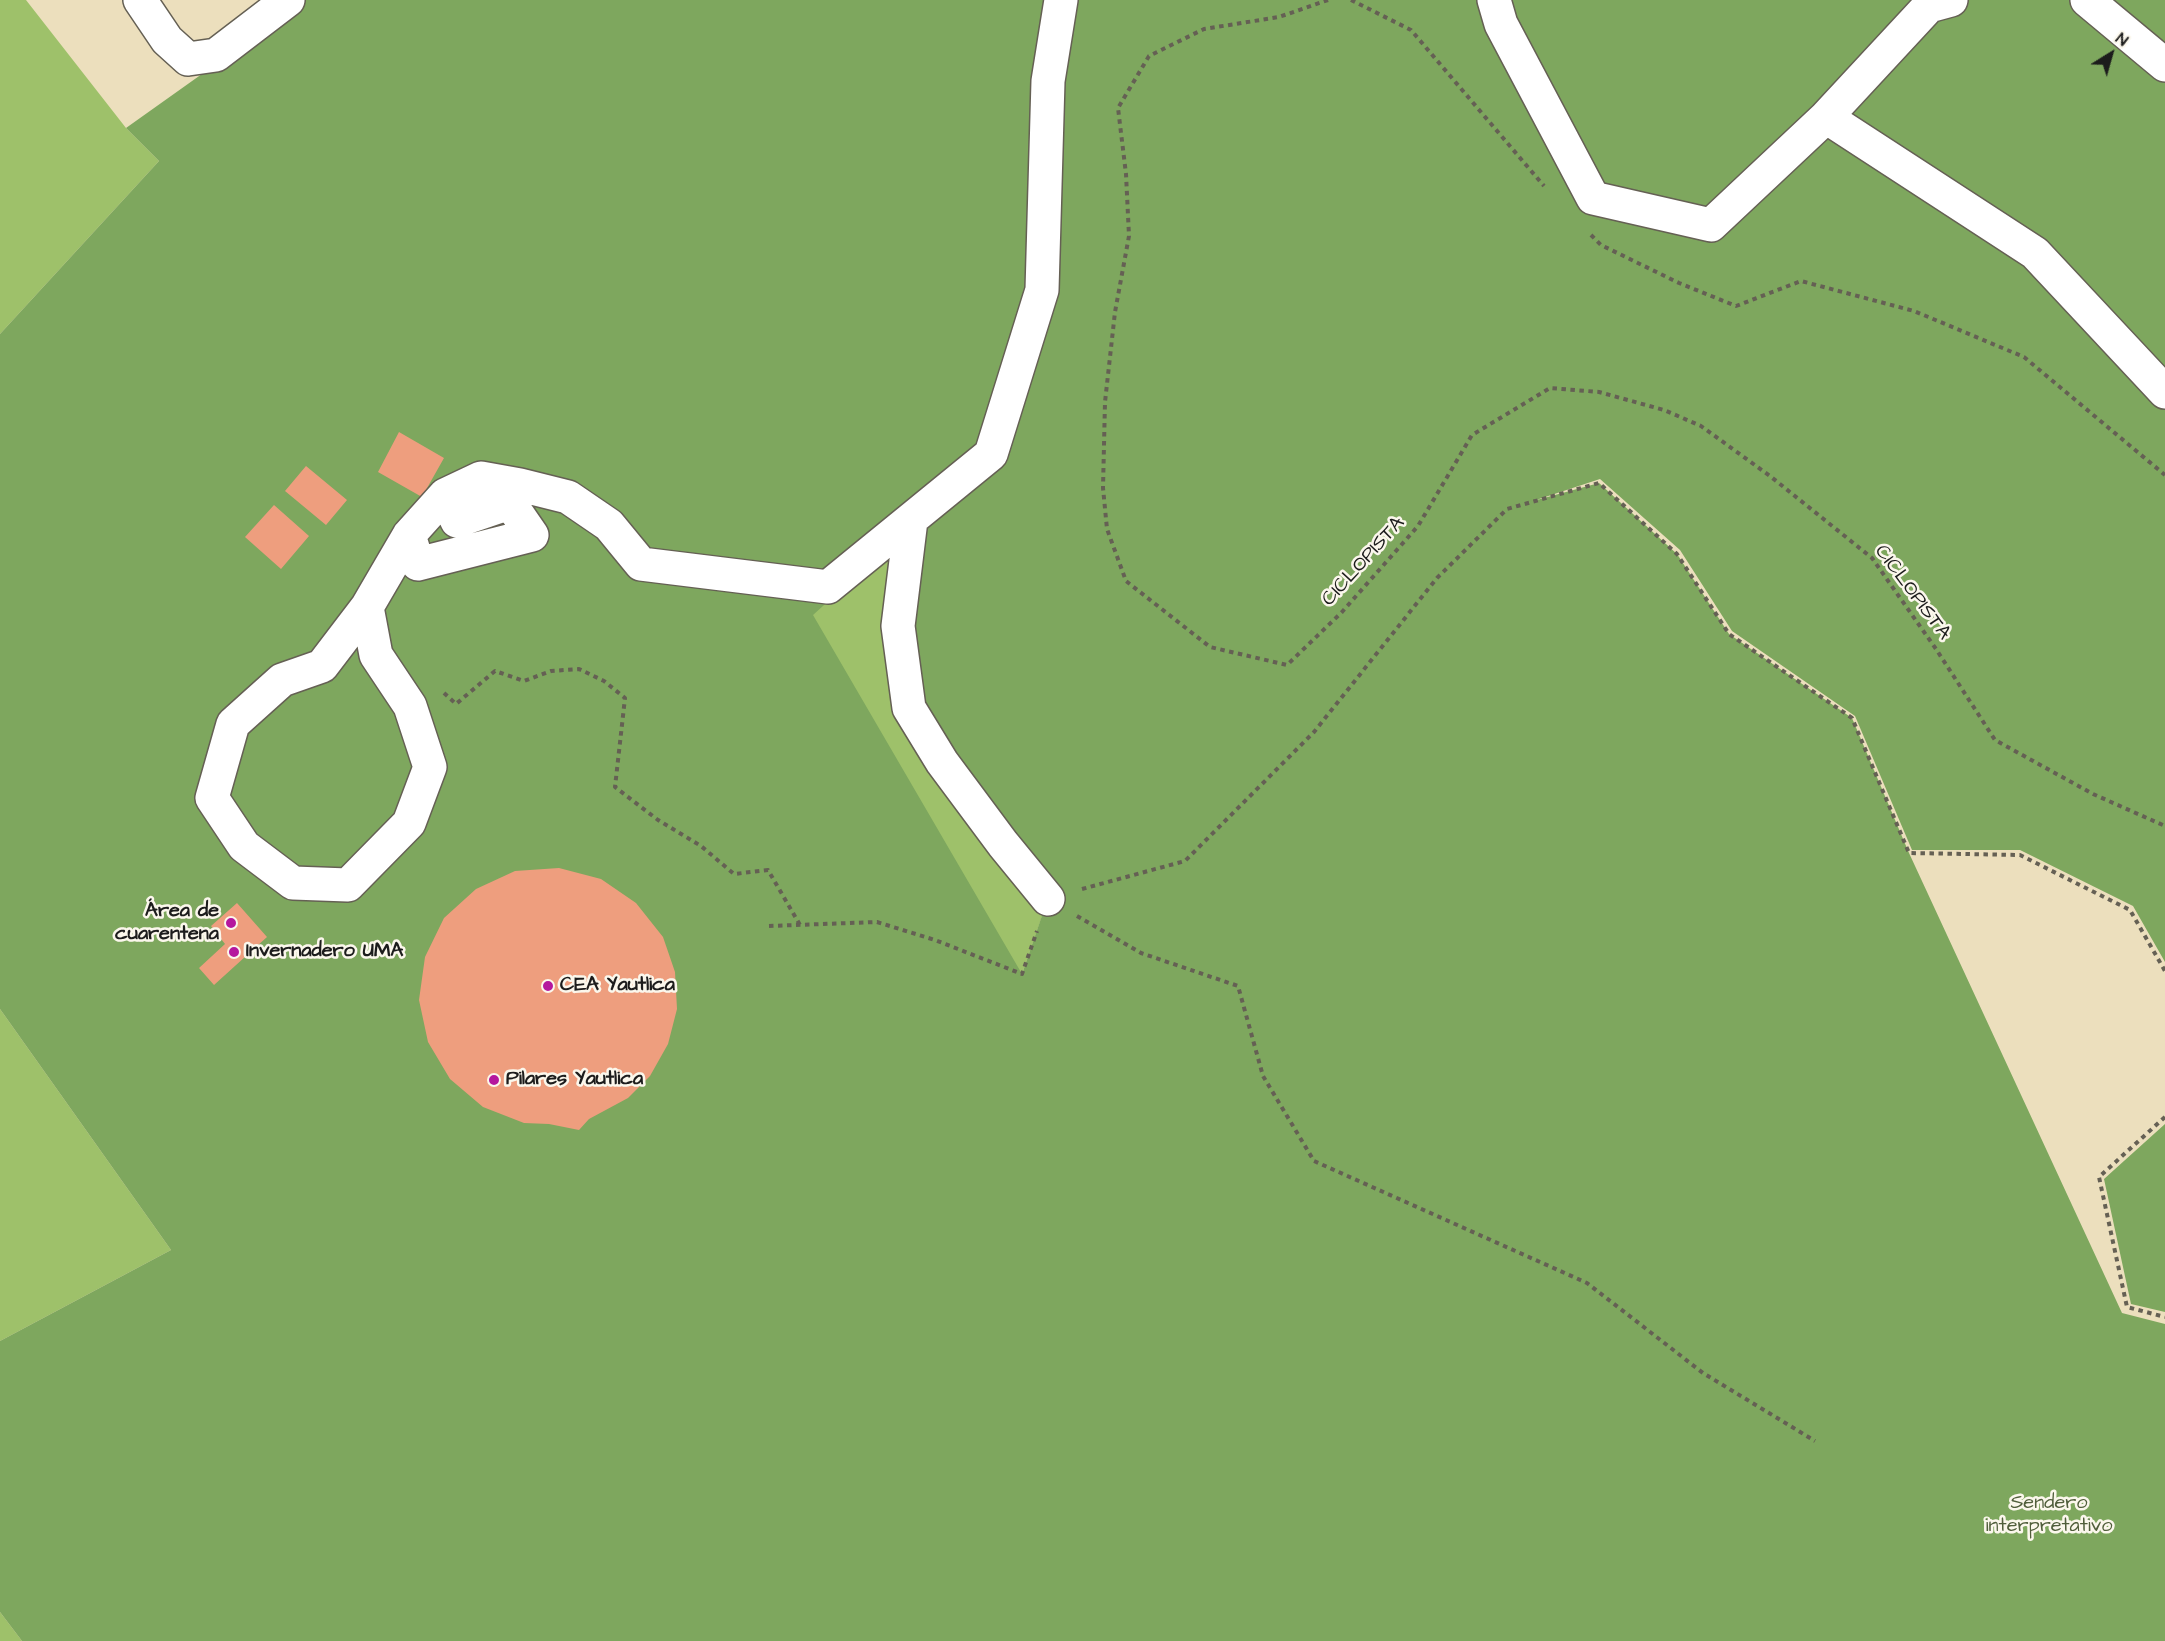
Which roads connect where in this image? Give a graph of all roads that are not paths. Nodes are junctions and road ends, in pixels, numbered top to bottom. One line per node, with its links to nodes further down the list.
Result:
1 (140, 0): 2 (street)
2 (288, 0)
3 (1061, 0): 11 (street)
4 (1494, 0): 8 (street)
5 (1951, 0): 8 (street)
6 (2087, 0): 7 (street)
7 (2165, 65)
8 (1826, 117): 9 (street)
9 (2165, 392)
10 (445, 495): 11 (street); 12 (street); 12 (street)
11 (911, 520): 14 (street)
12 (409, 535): 13 (street)
13 (367, 607): 13 (street)
14 (1048, 898)

